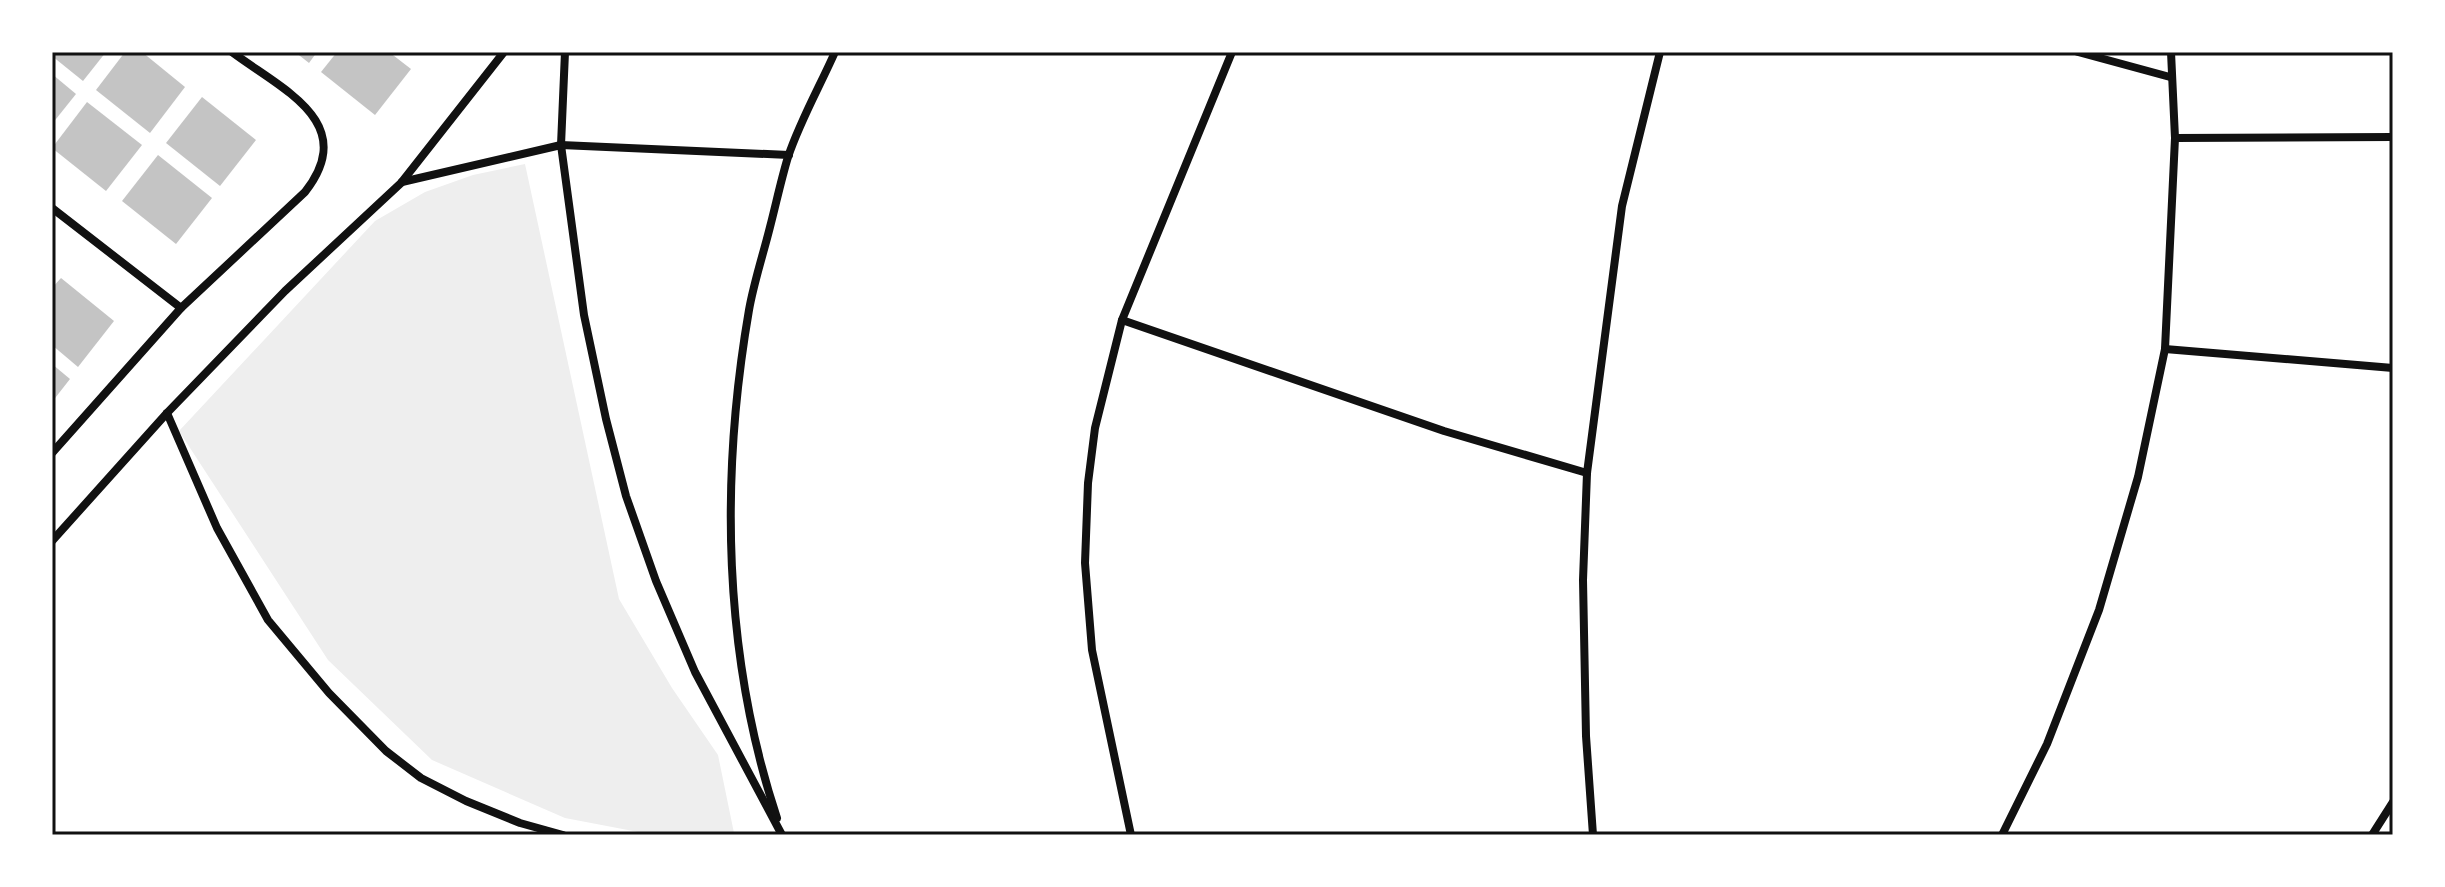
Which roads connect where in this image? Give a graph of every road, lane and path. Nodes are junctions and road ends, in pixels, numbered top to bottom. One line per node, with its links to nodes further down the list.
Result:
1 (232, 52): 16 (street)
2 (504, 52): 14 (street)
3 (565, 52): 12 (street)
4 (835, 52): 13 (street)
5 (1232, 52): 17 (street)
6 (1660, 52): 22 (street)
7 (2078, 52): 9 (street)
8 (2171, 52): 9 (street)
9 (2170, 77): 11 (street)
10 (2393, 137): 11 (street)
11 (2175, 138): 18 (street)
12 (561, 145): 13 (street); 14 (street); 26 (street)
13 (789, 155): 26 (street)
14 (401, 183): 20 (street)
15 (52, 208): 16 (street)
16 (181, 308): 21 (street)
17 (1122, 320): 22 (street); 27 (street)
18 (2165, 349): 19 (street); 29 (street)
19 (2393, 368)
20 (167, 413): 23 (street); 25 (street)
21 (52, 453)
22 (1587, 473): 28 (street)
23 (52, 541)
24 (2393, 802): 30 (street)
25 (563, 835)
26 (782, 835)
27 (1131, 835)
28 (1593, 835)
29 (2002, 835)
30 (2372, 835)

